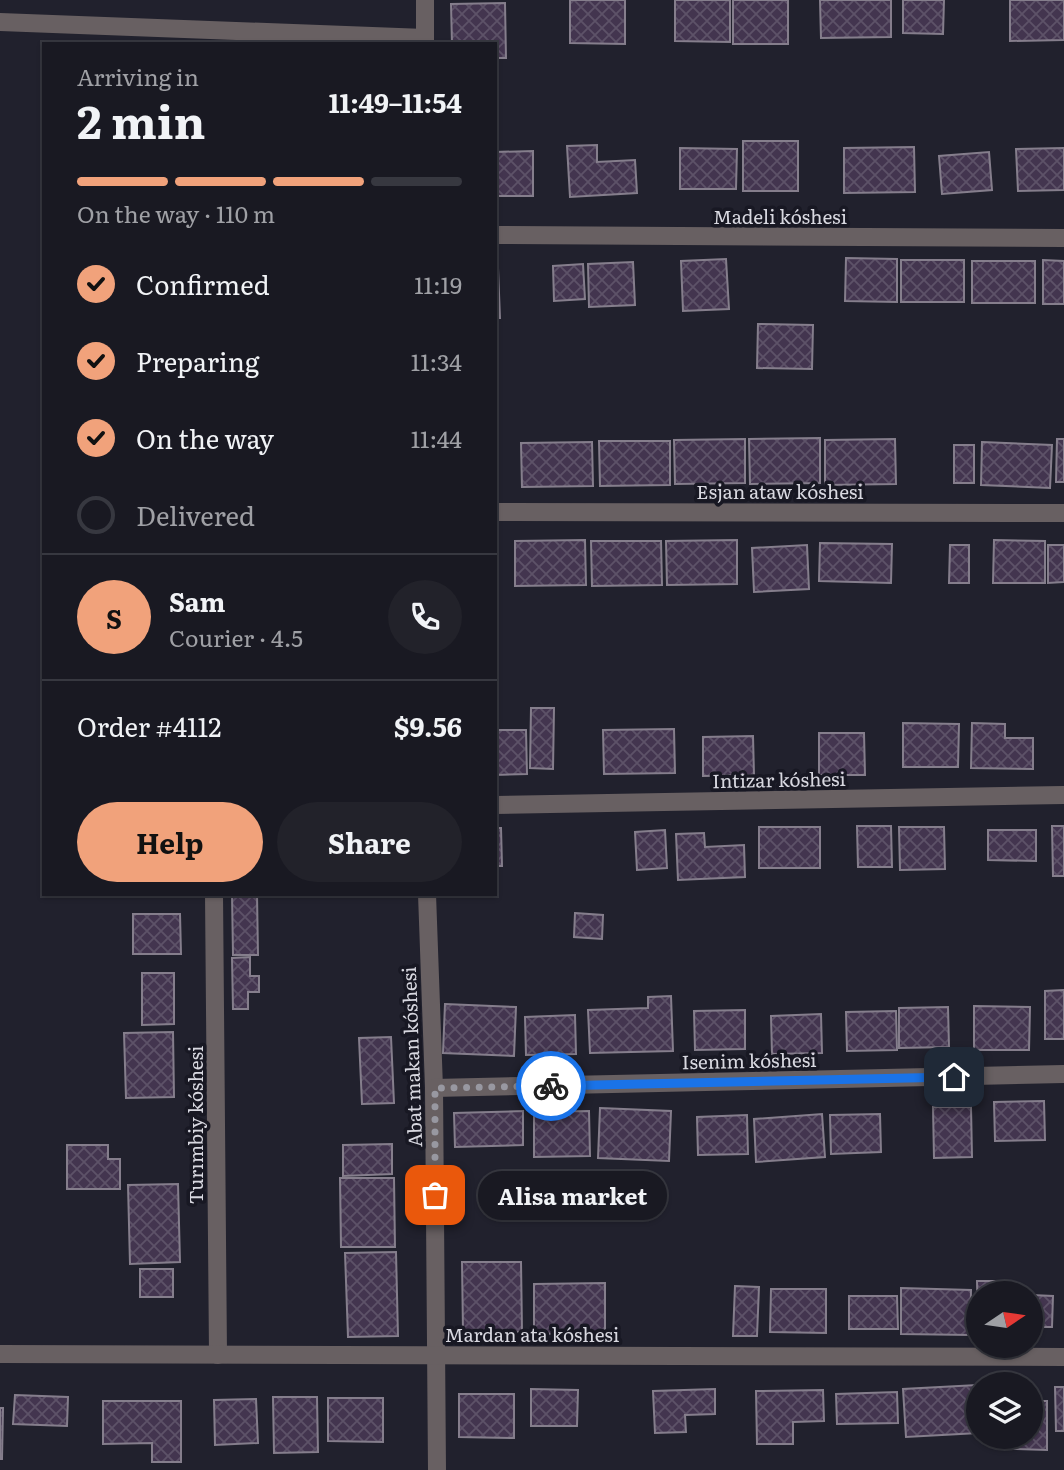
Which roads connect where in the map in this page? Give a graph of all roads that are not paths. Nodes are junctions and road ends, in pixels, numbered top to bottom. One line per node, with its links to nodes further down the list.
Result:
1 (425, 0): 4 (street)
2 (0, 22): 3 (street)
3 (207, 36): 4 (street)
4 (425, 41)
5 (497, 235): 6 (street, Madeli kóshesi)
6 (1064, 238)
7 (497, 512): 8 (street, Esjan ataw kóshesi)
8 (1064, 513)
9 (1064, 795): 10 (street, Intizar kóshesi)
10 (497, 805)
11 (214, 896): 16 (street, Turımbiy kóshesi)
12 (427, 896): 14 (street, Abat makan kóshesi)
13 (1064, 1074): 14 (street, Isenim kóshesi)
14 (435, 1088): 17 (street, Abat makan kóshesi)
15 (0, 1354): 16 (street, Mardan ata kóshesi)
16 (218, 1354): 17 (street, Mardan ata kóshesi)
17 (437, 1355): 18 (street, Mardan ata kóshesi); 19 (street, Abat makan kóshesi)
18 (1064, 1357)
19 (437, 1470)

